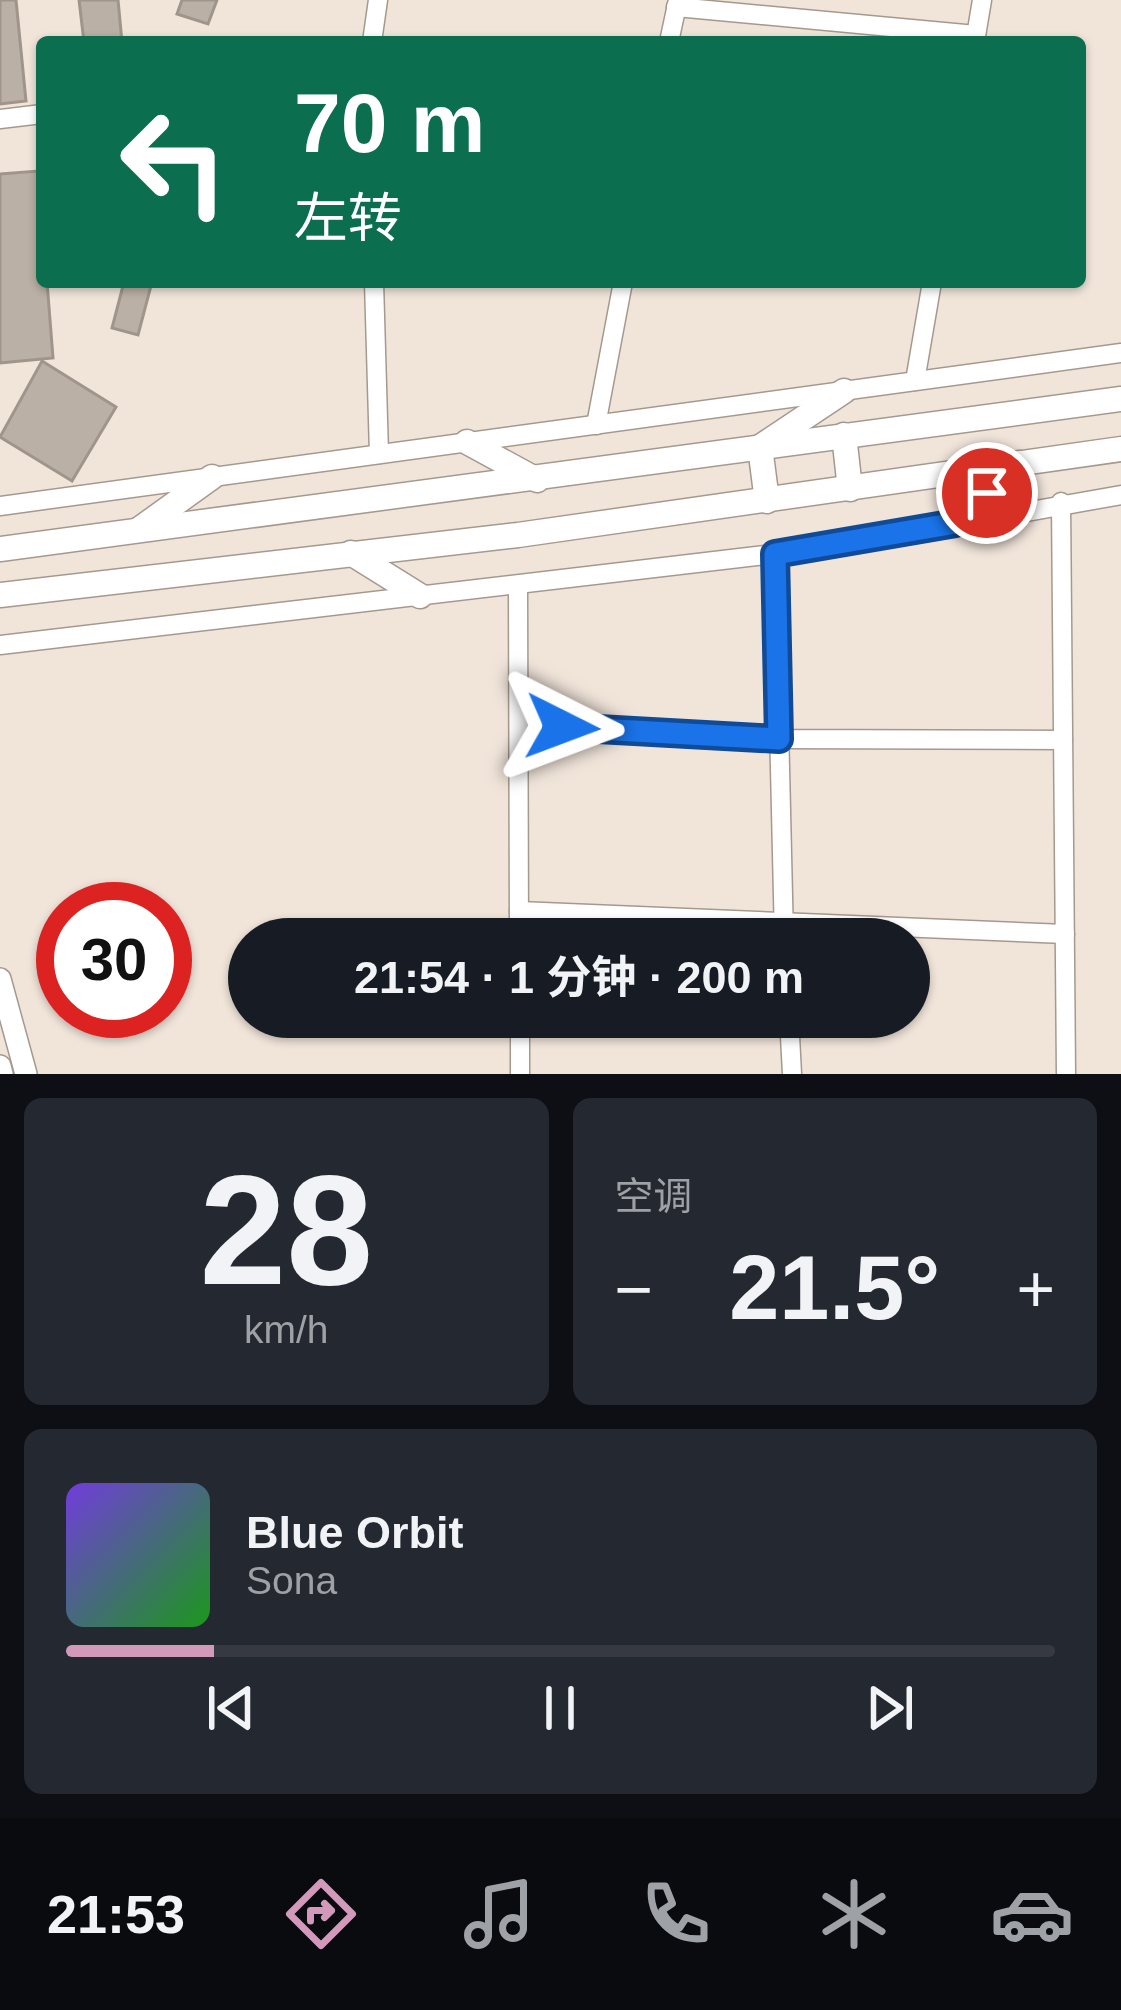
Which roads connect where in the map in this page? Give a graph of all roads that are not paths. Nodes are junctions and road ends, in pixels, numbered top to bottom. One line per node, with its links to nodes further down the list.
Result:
1 (378, 0): 4 (street)
2 (982, 0): 7 (street)
3 (677, 3): 5 (street); 6 (street)
4 (373, 36)
5 (671, 36)
6 (950, 36)
7 (976, 36)
8 (36, 115): 9 (street)
9 (0, 119)
10 (374, 288): 22 (street)
11 (622, 288): 17 (street)
12 (931, 288): 14 (street)
13 (1121, 353): 14 (street)
14 (914, 381): 15 (street)
15 (844, 391): 17 (street); 20 (main road)
16 (1121, 399): 18 (main road)
17 (596, 425): 19 (street)
18 (844, 435): 20 (main road); 26 (main road)
19 (467, 442): 22 (street); 25 (main road)
20 (760, 447): 25 (main road); 28 (main road)
21 (1121, 449): 23 (main road)
22 (379, 454): 24 (street)
23 (1019, 463): 26 (main road); 31 (main road)
24 (212, 477): 30 (street); 32 (main road)
25 (537, 480): 32 (main road)
26 (850, 489): 28 (main road)
27 (1121, 495): 29 (street)
28 (766, 501): 34 (main road)
29 (1061, 502): 31 (street); 42 (street)
30 (0, 506)
31 (956, 523): 35 (street)
32 (137, 531): 33 (main road)
33 (0, 549)
34 (351, 553): 37 (main road); 38 (main road)
35 (775, 554): 36 (street); 41 (street)
36 (518, 586): 38 (street); 40 (street)
37 (0, 595)
38 (420, 596): 39 (street)
39 (0, 645)
40 (519, 725): 41 (street); 43 (street)
41 (779, 739): 42 (street); 46 (street)
42 (1063, 740): 48 (street)
43 (519, 911): 44 (street); 45 (street)
44 (519, 918)
45 (607, 918)
46 (784, 918)
47 (930, 933): 48 (street)
48 (1065, 934): 55 (street)
49 (0, 979): 52 (street)
50 (520, 1038): 53 (street)
51 (789, 1038): 54 (street)
52 (26, 1074)
53 (520, 1074)
54 (792, 1074)
55 (1066, 1074)

